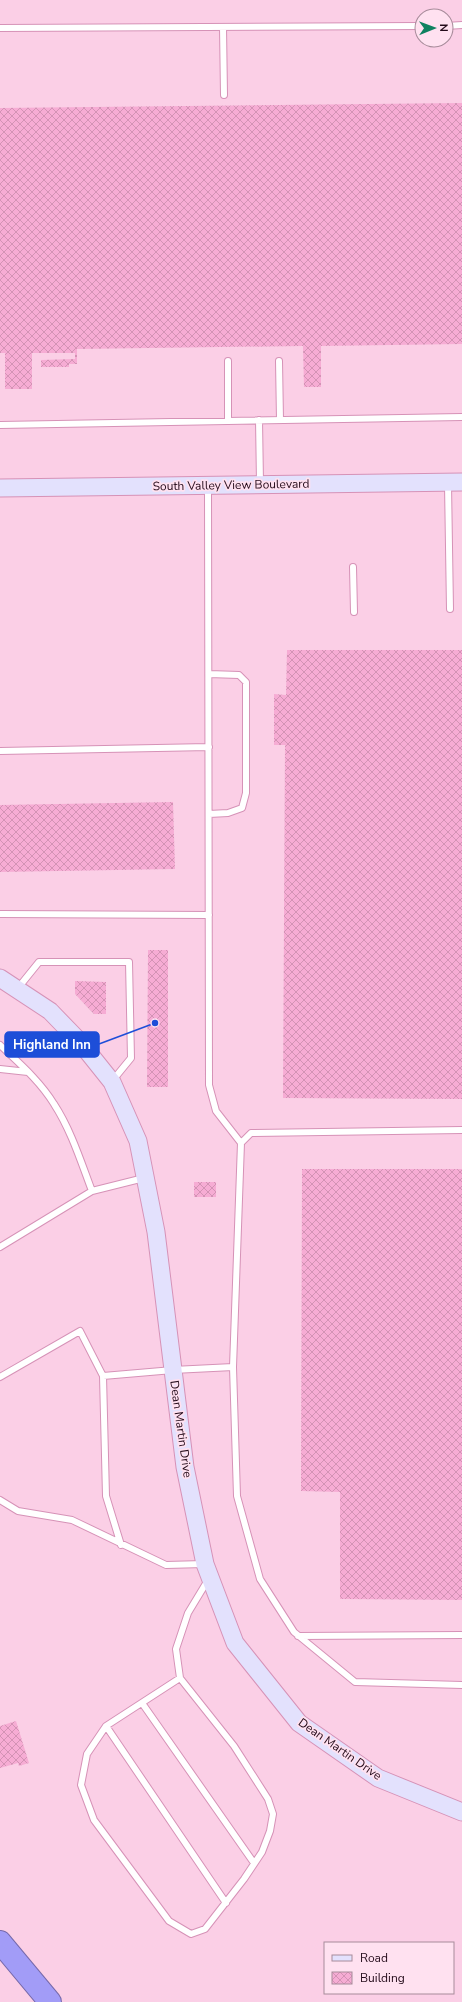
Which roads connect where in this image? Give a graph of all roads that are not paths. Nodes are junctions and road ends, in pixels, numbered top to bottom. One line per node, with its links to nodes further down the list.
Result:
1 (414, 26): 2 (lane)
2 (223, 27): 3 (lane); 4 (lane)
3 (0, 28)
4 (224, 95)
5 (228, 361): 10 (lane)
6 (279, 361): 9 (lane)
7 (462, 417): 9 (lane)
8 (259, 420): 9 (lane); 10 (lane); 14 (lane)
9 (280, 420)
10 (228, 421): 11 (lane)
11 (0, 425)
12 (455, 482): 14 (main road, South Valley View Boulevard); 17 (lane)
13 (208, 485): 14 (main road, South Valley View Boulevard); 15 (main road, South Valley View Boulevard); 19 (lane)
14 (260, 485)
15 (0, 488)
16 (353, 567): 18 (lane)
17 (450, 609)
18 (354, 612)
19 (209, 674): 20 (lane); 22 (lane)
20 (209, 747): 21 (lane); 22 (lane)
21 (0, 751)
22 (209, 814): 24 (lane)
23 (0, 914): 24 (lane)
24 (209, 915): 32 (lane)
25 (0, 978): 26 (main road, Dean Martin Drive)
26 (17, 988): 30 (main road, Dean Martin Drive); 30 (lane)
27 (0, 1045): 29 (lane)
28 (0, 1069): 29 (lane)
29 (28, 1072): 34 (lane)
30 (112, 1082): 33 (main road, Dean Martin Drive)
31 (462, 1130): 32 (lane)
32 (241, 1143): 36 (lane)
33 (145, 1178): 34 (lane); 37 (main road, Dean Martin Drive)
34 (92, 1191): 35 (lane)
35 (0, 1247)
36 (233, 1367): 37 (lane); 44 (lane)
37 (173, 1370): 38 (lane); 42 (main road, Dean Martin Drive)
38 (103, 1376): 39 (lane); 41 (lane)
39 (0, 1377)
40 (0, 1500): 41 (lane)
41 (121, 1545): 42 (lane)
42 (208, 1571): 45 (lane); 49 (main road, Dean Martin Drive)
43 (462, 1635): 44 (lane)
44 (298, 1636): 46 (lane)
45 (180, 1678): 47 (lane); 50 (lane)
46 (462, 1684)
47 (142, 1703): 48 (lane); 50 (lane)
48 (106, 1726): 51 (lane); 51 (lane)
49 (462, 1812)
50 (254, 1863): 51 (lane)
51 (226, 1903)
52 (0, 1942): 53 (highway)
53 (50, 2002)

